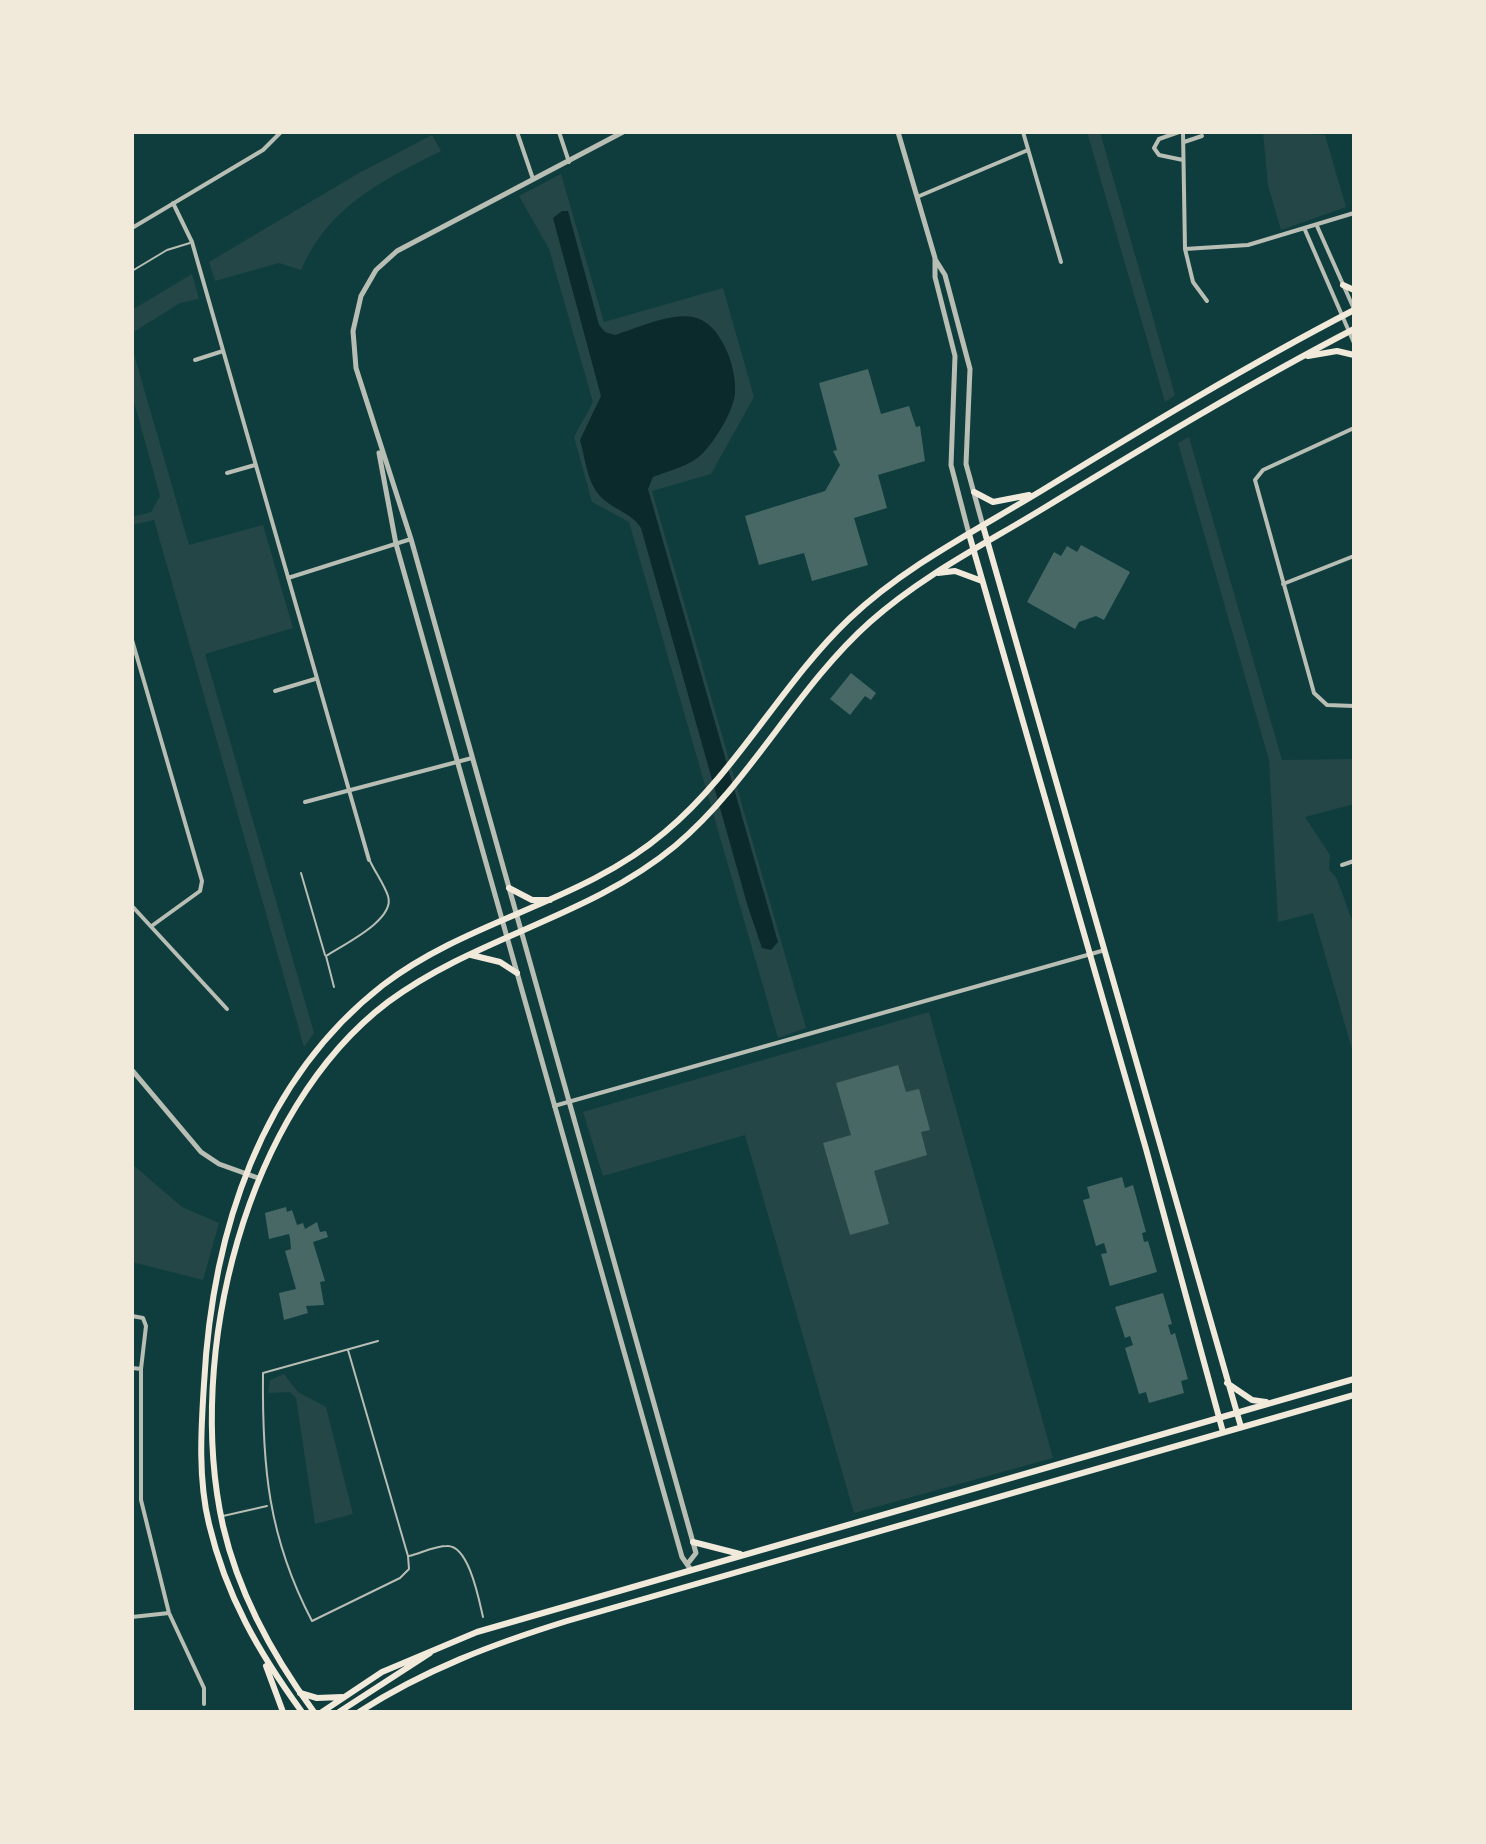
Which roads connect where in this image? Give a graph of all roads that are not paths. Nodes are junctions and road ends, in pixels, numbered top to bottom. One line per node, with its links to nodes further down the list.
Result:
1 (281, 132): 15 (street)
2 (517, 132): 13 (street)
3 (559, 132): 12 (street)
4 (623, 132): 12 (street)
5 (898, 132): 14 (street)
6 (1023, 132): 10 (street)
7 (1181, 132): 9 (street); 11 (street)
8 (1202, 136): 9 (street)
9 (1184, 142): 11 (street)
10 (1028, 150): 14 (street); 23 (street)
11 (1184, 160): 21 (street)
12 (569, 162): 13 (street)
13 (533, 180): 37 (street)
14 (917, 197): 22 (street)
15 (173, 203): 18 (street); 20 (street)
16 (1354, 213): 17 (street)
17 (1317, 226): 19 (street); 25 (street)
18 (132, 228)
19 (1305, 230): 21 (street); 29 (street)
20 (192, 242): 24 (lane); 32 (street)
21 (1185, 249): 27 (street)
22 (935, 258): 40 (street); 43 (street)
23 (1061, 262)
24 (132, 271)
25 (1343, 285): 26 (main road); 28 (street)
26 (1354, 290)
27 (1207, 301)
28 (1354, 310): 29 (main road)
29 (1342, 317): 30 (street); 41 (main road)
30 (1352, 330): 31 (street); 34 (main road)
31 (1354, 343)
32 (223, 351): 35 (street); 38 (street)
33 (1354, 355): 34 (main road)
34 (1300, 357): 45 (main road)
35 (195, 360)
36 (1354, 428): 52 (street)
37 (378, 444): 44 (street); 46 (street)
38 (255, 465): 39 (street); 50 (street)
39 (227, 473)
40 (974, 492): 41 (main road); 42 (street)
41 (1037, 494): 42 (main road)
42 (983, 526): 43 (main road); 45 (main road)
43 (969, 534): 47 (main road); 66 (main road)
44 (411, 539): 46 (street); 57 (street)
45 (987, 542): 47 (main road); 73 (main road)
46 (396, 544): 50 (street); 58 (street)
47 (973, 550): 49 (main road); 51 (main road)
48 (1354, 556): 52 (street)
49 (934, 573): 51 (main road); 71 (main road)
50 (288, 578): 54 (street)
51 (982, 581): 75 (main road)
52 (1283, 584): 56 (street)
53 (132, 640): 70 (street)
54 (316, 679): 55 (street); 59 (street)
55 (275, 691)
56 (1354, 706)
57 (472, 758): 58 (street); 65 (street)
58 (459, 760): 59 (street); 69 (street)
59 (348, 791): 60 (street); 61 (street)
60 (305, 802)
61 (369, 860): 76 (lane)
62 (1354, 861): 63 (street)
63 (1342, 865)
64 (301, 873): 76 (lane)
65 (509, 888): 66 (main road); 68 (street)
66 (554, 900): 68 (main road)
67 (132, 906): 70 (street)
68 (517, 916): 69 (main road); 71 (street)
69 (503, 923): 72 (street); 83 (main road)
70 (153, 925): 79 (street)
71 (520, 934): 72 (main road); 81 (street)
72 (509, 939): 74 (main road); 77 (street)
73 (1105, 950): 75 (street); 93 (main road)
74 (471, 955): 77 (main road); 84 (main road)
75 (1089, 955): 81 (street); 97 (main road)
76 (326, 956): 78 (lane)
77 (517, 973): 82 (street)
78 (334, 987)
79 (227, 1009)
80 (132, 1070): 83 (street)
81 (567, 1101): 82 (street); 85 (street)
82 (554, 1106): 86 (street)
83 (245, 1173): 84 (street); 114 (main road)
84 (258, 1178): 105 (main road)
85 (621, 1290): 86 (street); 106 (street)
86 (607, 1293): 109 (street)
87 (132, 1316): 91 (street)
88 (378, 1341): 89 (lane)
89 (348, 1350): 104 (lane); 108 (lane)
90 (132, 1368): 91 (street)
91 (141, 1369): 101 (street)
92 (1354, 1379): 95 (main road)
93 (1227, 1383): 95 (main road); 96 (main road)
94 (1354, 1395): 98 (main road)
95 (1269, 1403): 96 (main road)
96 (1237, 1412): 97 (main road); 98 (main road)
97 (1219, 1417): 99 (main road); 107 (main road)
98 (1241, 1427): 99 (main road)
99 (1223, 1432): 123 (main road)
100 (132, 1478): 101 (street)
101 (139, 1479): 103 (street)
102 (132, 1499): 103 (street)
103 (141, 1500): 110 (street)
104 (269, 1506): 105 (lane); 108 (lane)
105 (221, 1516): 115 (main road)
106 (693, 1542): 107 (main road); 109 (street)
107 (743, 1555): 109 (main road)
108 (408, 1556): 112 (lane)
109 (690, 1566): 113 (main road)
110 (169, 1613): 111 (street); 117 (street)
111 (132, 1617)
112 (483, 1617)
113 (435, 1648): 116 (main road); 122 (main road)
114 (266, 1663): 118 (main road); 119 (main road)
115 (300, 1693): 116 (main road); 120 (main road)
116 (342, 1697): 121 (main road)
117 (204, 1704)
118 (283, 1712)
119 (302, 1712)
120 (314, 1712)
121 (322, 1712)
122 (339, 1712)
123 (359, 1712)

